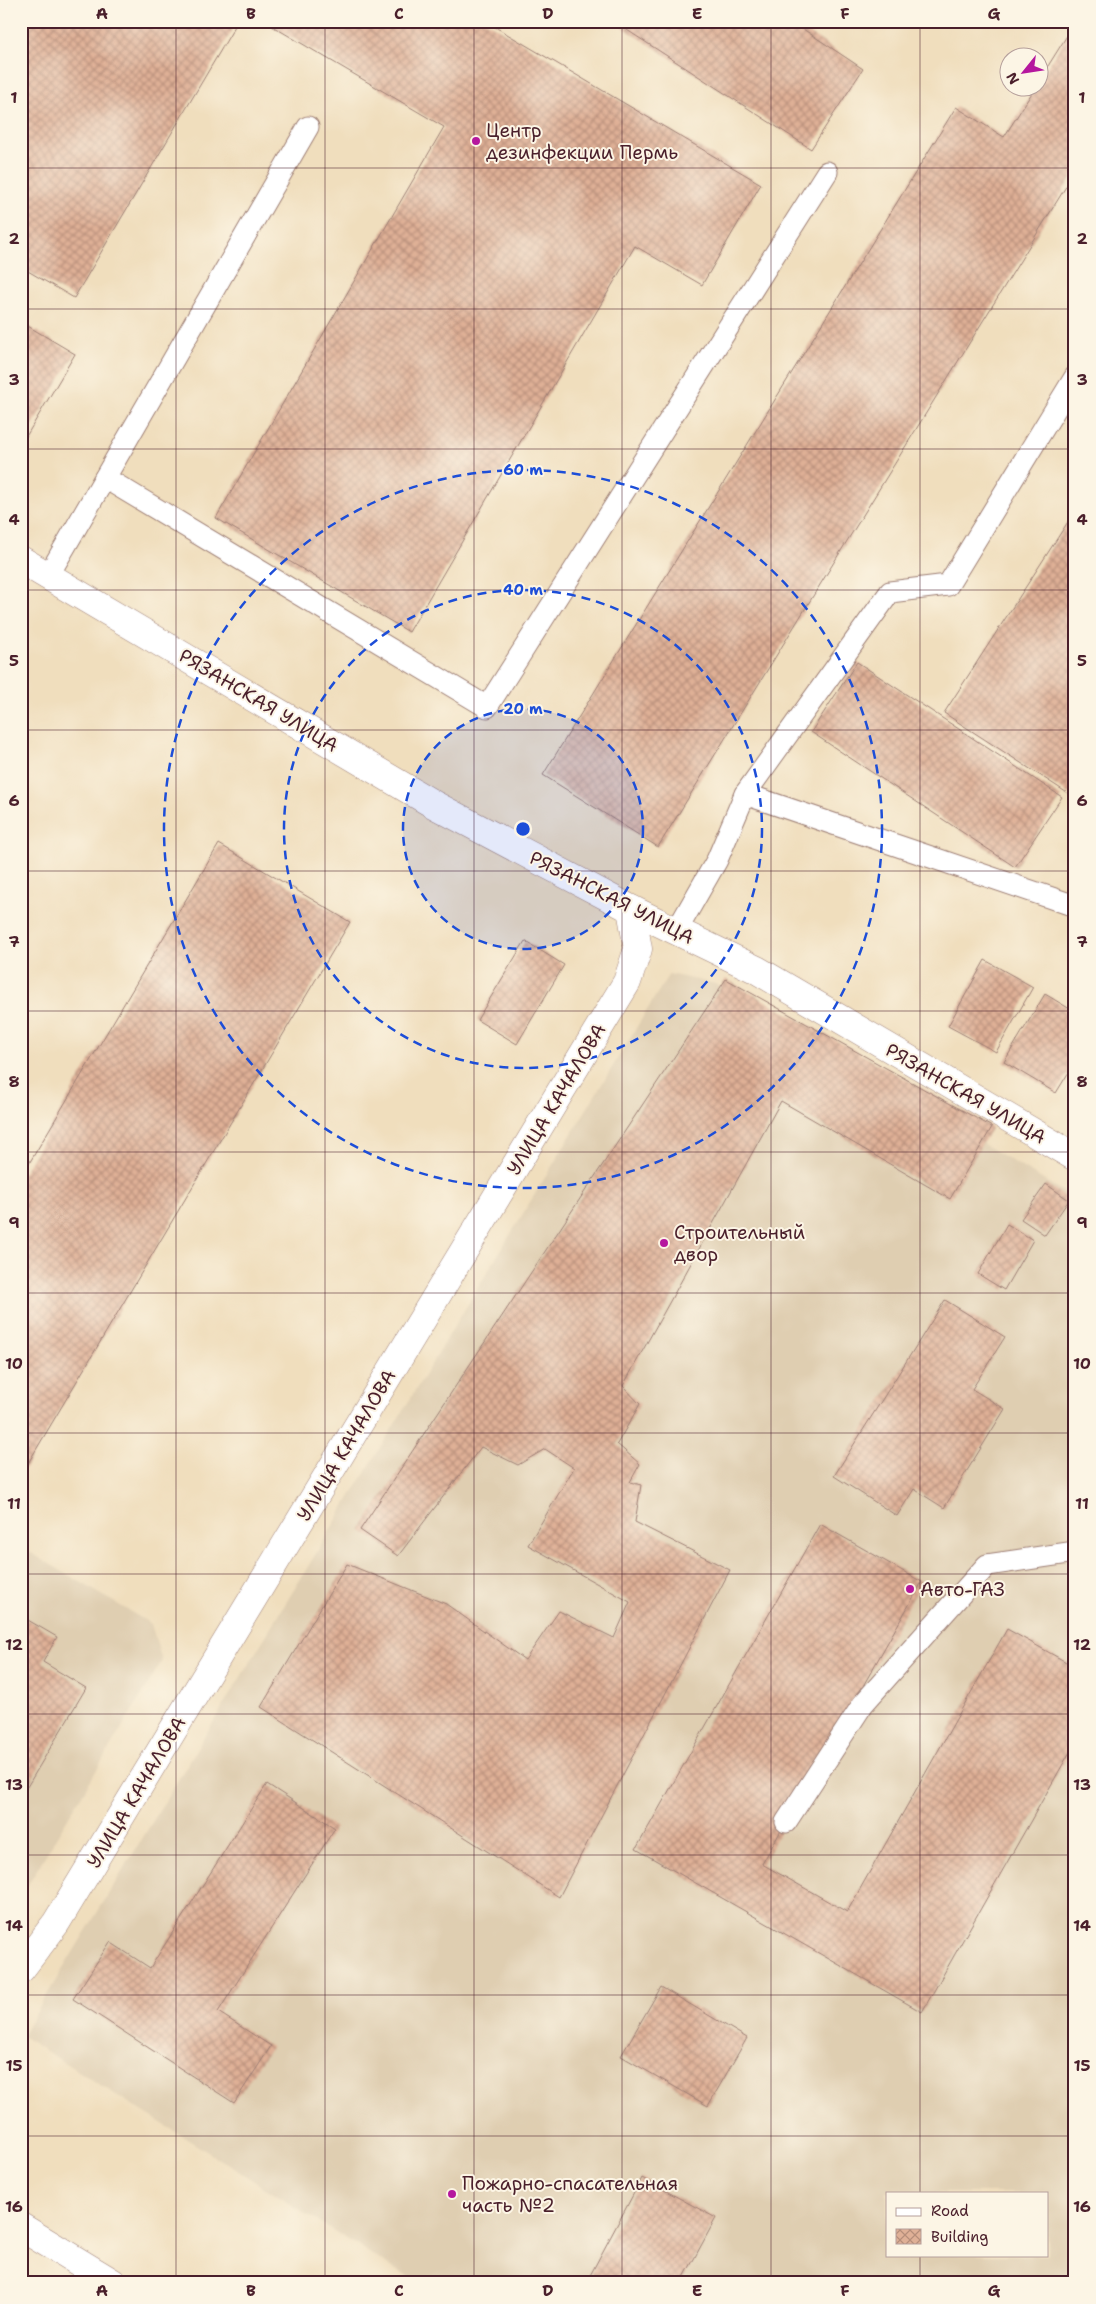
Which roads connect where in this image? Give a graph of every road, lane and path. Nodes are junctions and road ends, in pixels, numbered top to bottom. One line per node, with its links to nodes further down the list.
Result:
1 (308, 126): 4 (lane)
2 (827, 172): 4 (lane)
3 (1075, 377): 7 (lane)
4 (105, 478): 6 (lane)
5 (21, 560): 6 (street, РЯЗАНСКАЯ УЛИЦА)
6 (48, 576): 9 (street, РЯЗАНСКАЯ УЛИЦА)
7 (745, 794): 8 (lane); 10 (lane)
8 (1075, 906)
9 (632, 909): 10 (street, РЯЗАНСКАЯ УЛИЦА); 14 (street, УЛИЦА КАЧАЛОВА)
10 (677, 930): 11 (street, РЯЗАНСКАЯ УЛИЦА)
11 (1075, 1157)
12 (1075, 1552): 13 (lane)
13 (786, 1822)
14 (21, 1969)
15 (21, 2227): 16 (street)
16 (113, 2283)

